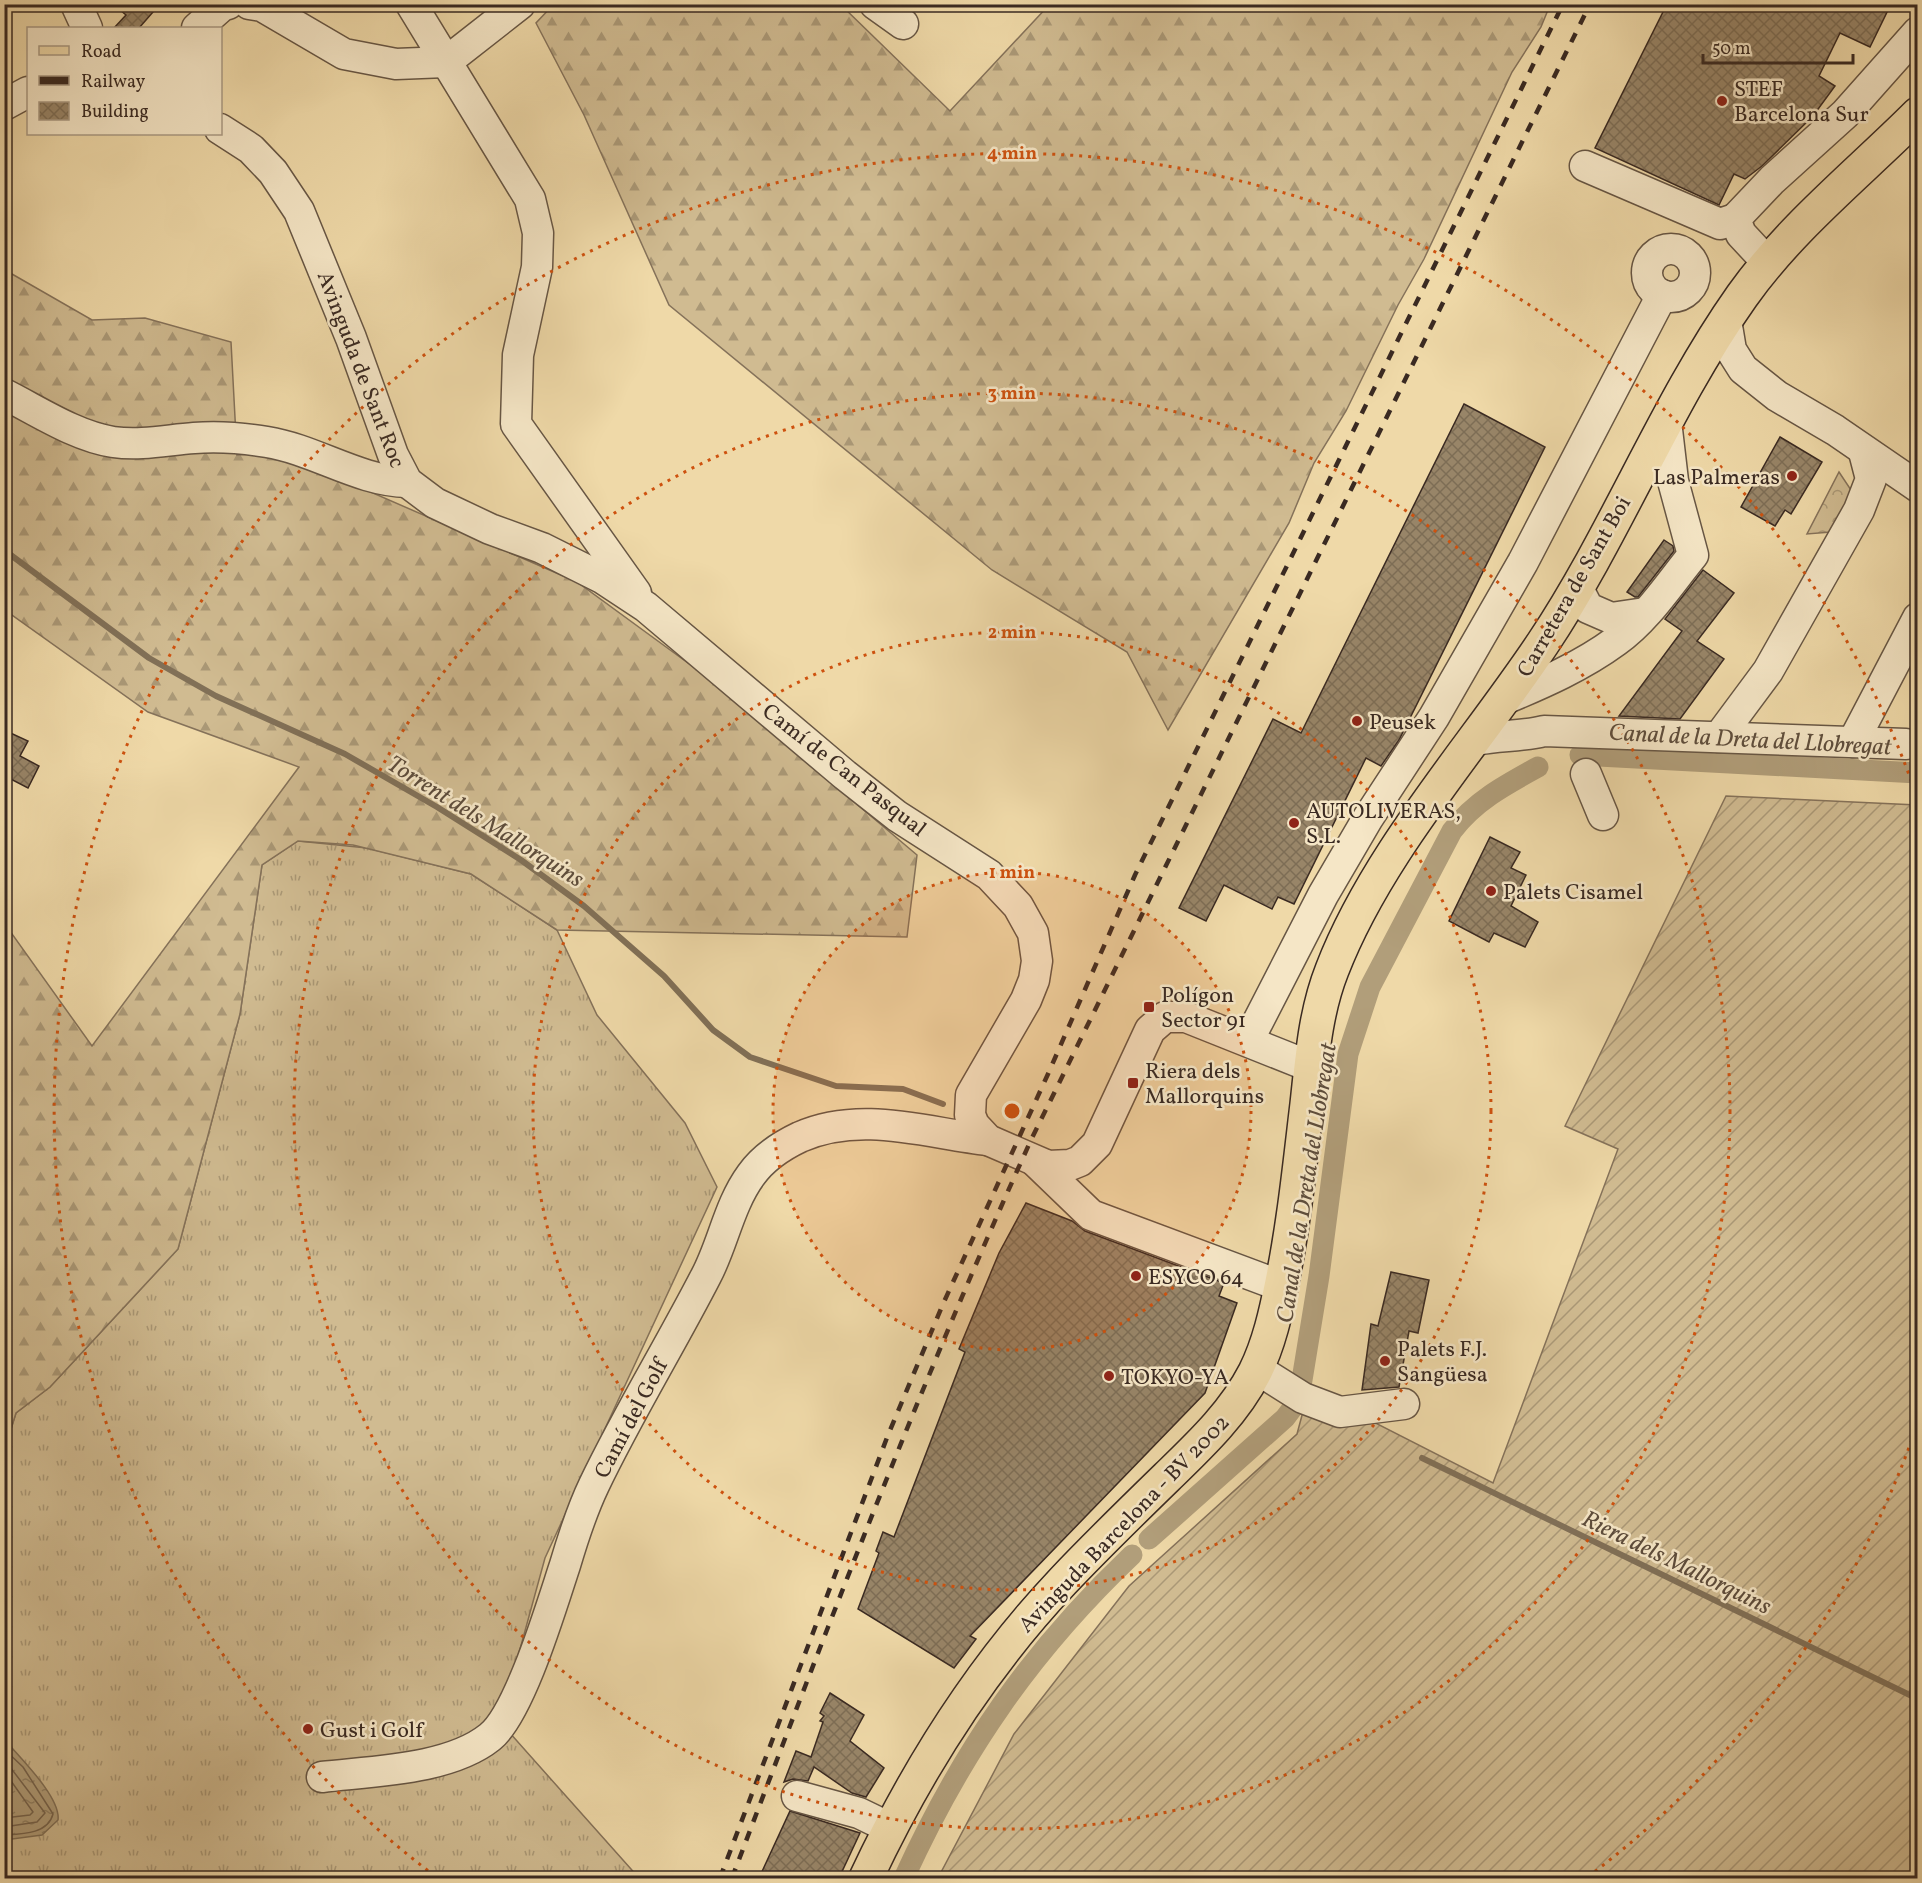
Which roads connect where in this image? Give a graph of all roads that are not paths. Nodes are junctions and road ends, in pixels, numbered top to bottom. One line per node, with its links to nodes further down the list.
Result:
1 (228, 4): 7 (street)
2 (249, 4): 9 (street)
3 (411, 4): 9 (street)
4 (520, 4): 9 (street)
5 (875, 4): 6 (street)
6 (902, 14)
7 (197, 27)
8 (1917, 32): 16 (street)
9 (446, 62): 30 (street)
10 (27, 93): 11 (street)
11 (4, 105)
12 (1917, 114): 18 (main road, Carretera de Sant Boi)
13 (222, 130): 28 (street, Avinguda de Sant Roc)
14 (1585, 166): 15 (street)
15 (1669, 202): 16 (street); 17 (street)
16 (1728, 221): 18 (street); 19 (street)
17 (1665, 249): 19 (street); 21 (street)
18 (1768, 263): 20 (main road, Carretera de Sant Boi)
19 (1695, 270): 21 (street)
20 (1744, 293): 22 (main road, Carretera de Sant Boi); 24 (street)
21 (1662, 295): 44 (street)
22 (1726, 320): 23 (main road, Carretera de Sant Boi); 24 (street)
23 (1698, 362): 24 (street); 26 (main road, Carretera de Sant Boi)
24 (1743, 369): 27 (street)
25 (4, 394): 28 (street)
26 (1666, 421): 32 (main road, Carretera de Sant Boi); 34 (street)
27 (1863, 452): 29 (street); 39 (street)
28 (407, 482): 31 (street, Avinguda de Sant Roc)
29 (1917, 488)
30 (566, 491): 31 (street); 33 (street)
31 (542, 548): 33 (street, Avinguda de Sant Roc)
32 (1578, 588): 34 (street); 37 (main road, Carretera de Sant Boi)
33 (646, 608): 46 (street, Camí de Can Pasqual)
34 (1645, 613): 36 (street)
35 (1917, 618): 40 (street)
36 (1540, 685): 37 (street); 38 (street)
37 (1492, 718): 38 (street); 45 (main road, Carretera de Sant Boi)
38 (1537, 727): 39 (street)
39 (1719, 737): 40 (street)
40 (1853, 742): 41 (street)
41 (1906, 744)
42 (1586, 774): 43 (street)
43 (1603, 815)
44 (1248, 1041): 45 (street); 47 (street)
45 (1309, 1066): 48 (main road, Avinguda Barcelona - BV 2002)
46 (987, 1140): 47 (street); 51 (street, Camí del Golf)
47 (1036, 1162): 48 (street)
48 (1281, 1286): 49 (main road, Avinguda Barcelona - BV 2002)
49 (1257, 1369): 50 (street); 53 (main road, Avinguda Barcelona - BV 2002)
50 (1404, 1404)
51 (322, 1777)
52 (797, 1796): 53 (street)
53 (890, 1828): 54 (main road, Avinguda Barcelona - BV 2002)
54 (866, 1878)

